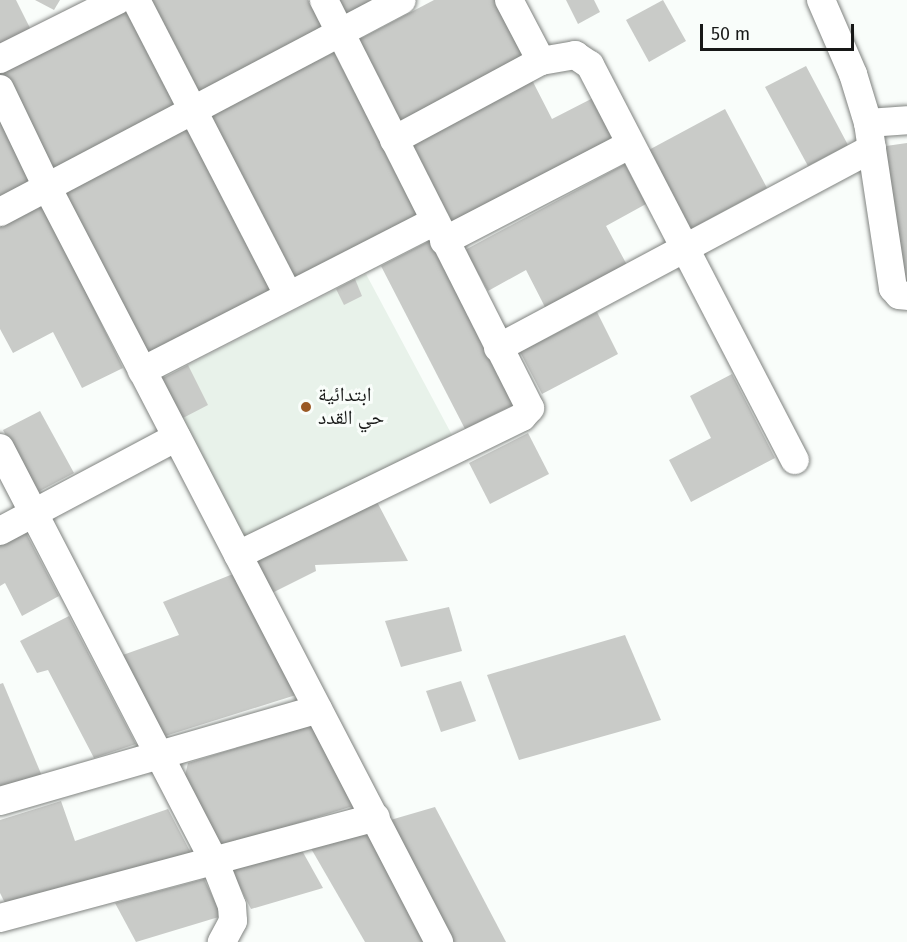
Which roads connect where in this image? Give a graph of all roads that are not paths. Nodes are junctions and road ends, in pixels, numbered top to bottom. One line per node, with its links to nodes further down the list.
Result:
1 (118, 0): 8 (street)
2 (136, 0): 11 (street)
3 (324, 0): 7 (street)
4 (402, 0): 7 (street)
5 (509, 0): 9 (street)
6 (821, 0): 13 (street)
7 (342, 34): 11 (street); 14 (street)
8 (0, 59)
9 (541, 61): 14 (street); 15 (street)
10 (0, 89): 16 (street)
11 (195, 112): 16 (street); 20 (street)
12 (907, 120): 13 (street)
13 (870, 136): 19 (street); 21 (street)
14 (394, 140): 18 (street)
15 (630, 145): 18 (street); 19 (street)
16 (47, 187): 17 (street); 23 (street)
17 (0, 212)
18 (440, 231): 20 (street); 22 (street)
19 (684, 252): 22 (street); 26 (street)
20 (288, 294): 23 (street)
21 (907, 296)
22 (498, 348): 29 (street)
23 (142, 371): 24 (street)
24 (177, 437): 27 (street); 29 (street)
25 (0, 448): 27 (street)
26 (795, 460)
27 (35, 514): 28 (street); 31 (street)
28 (0, 531)
29 (238, 555): 30 (street)
30 (318, 708): 31 (street); 33 (street)
31 (158, 754): 32 (street); 34 (street)
32 (0, 801)
33 (376, 817): 34 (street); 37 (street)
34 (215, 863): 35 (street); 36 (street)
35 (0, 918)
36 (222, 942)
37 (439, 942)

